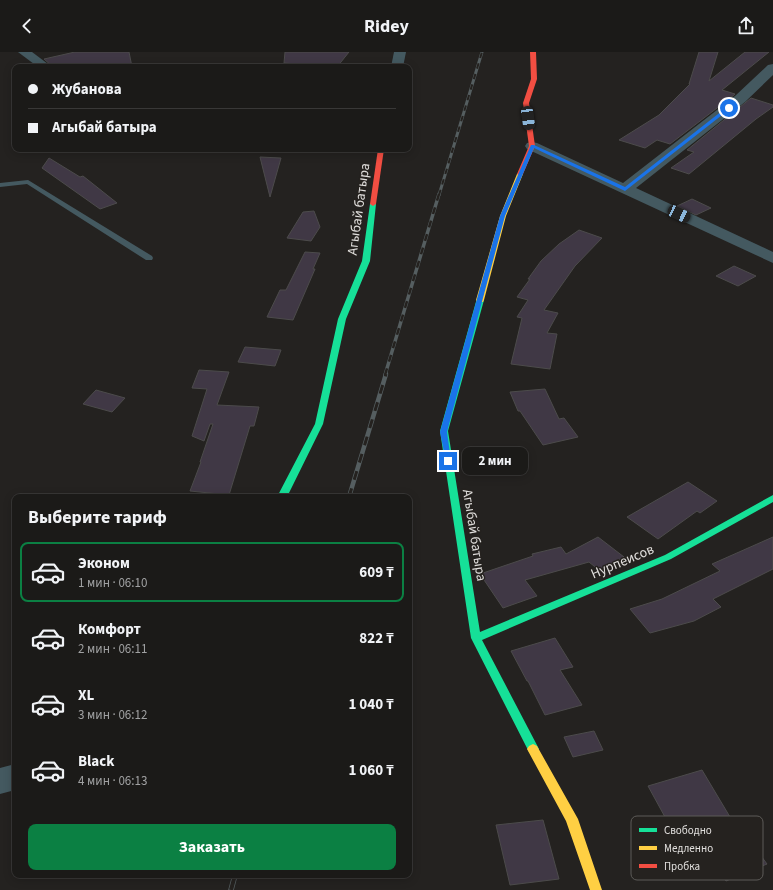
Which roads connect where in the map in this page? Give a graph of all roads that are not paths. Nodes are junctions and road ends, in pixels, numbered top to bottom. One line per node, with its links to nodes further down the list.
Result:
1 (24, 52): 4 (street)
2 (400, 52): 5 (street)
3 (533, 52): 7 (street)
4 (42, 64)
5 (398, 64)
6 (773, 68): 10 (street)
7 (532, 146): 10 (street); 15 (street, Агыбай батыра)
8 (380, 152): 13 (street, Агыбай батыра)
9 (0, 184): 11 (lane)
10 (625, 189): 12 (street)
11 (149, 258)
12 (773, 258)
13 (284, 494)
14 (773, 498): 15 (street, Нурпеисов)
15 (476, 638): 18 (street, Агыбай батыра)
16 (12, 778): 17 (street)
17 (0, 781)
18 (596, 890)

